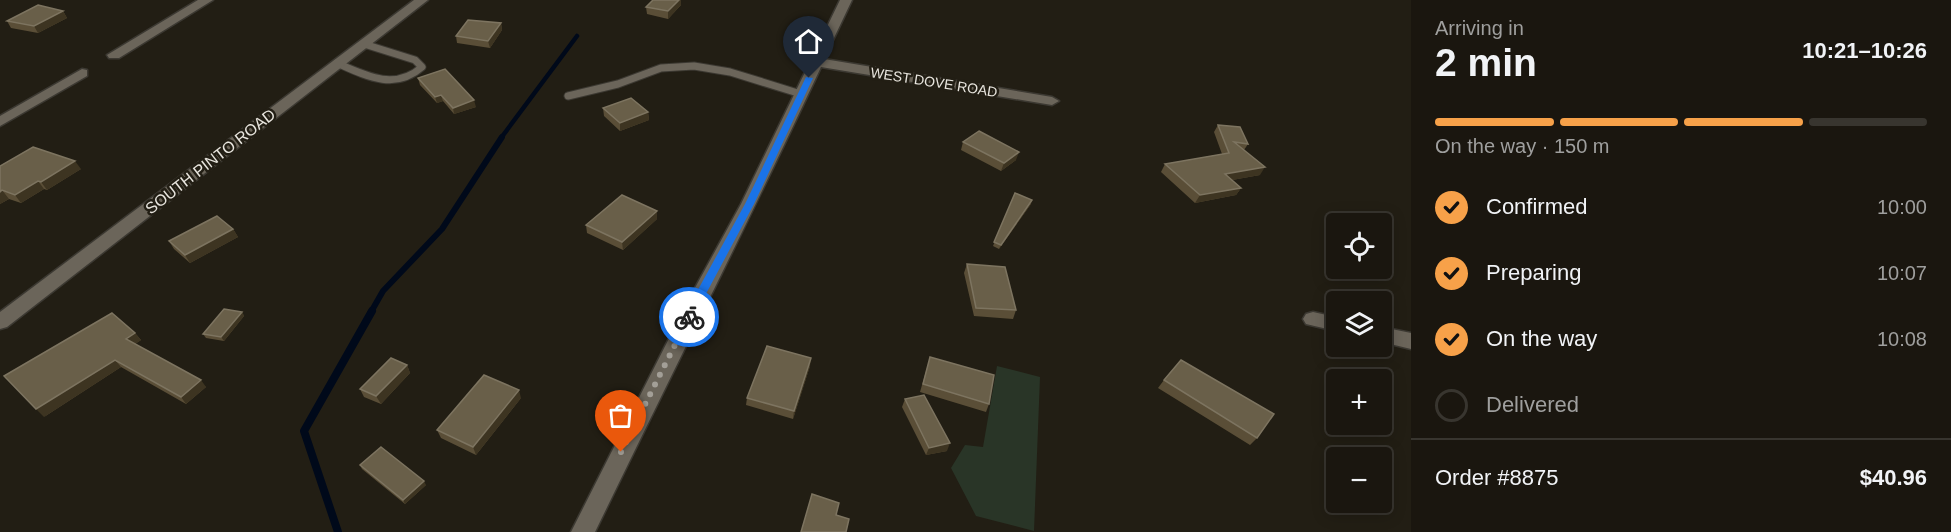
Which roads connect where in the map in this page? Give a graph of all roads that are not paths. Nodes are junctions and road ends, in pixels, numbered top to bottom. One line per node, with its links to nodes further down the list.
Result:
1 (207, 0): 5 (street)
2 (422, 0): 4 (street, SOUTH PINTO ROAD)
3 (846, 0): 6 (street)
4 (364, 44): 7 (street, SOUTH PINTO ROAD); 7 (lane)
5 (114, 55)
6 (817, 62): 9 (street); 11 (street, WEST DOVE ROAD)
7 (337, 63): 14 (street, SOUTH PINTO ROAD)
8 (82, 73): 12 (street)
9 (801, 94): 10 (lane); 18 (street)
10 (568, 96)
11 (1052, 101)
12 (0, 122)
13 (1313, 319): 15 (street)
14 (0, 322)
15 (1326, 322)
16 (1392, 337): 17 (street)
17 (1411, 341)
18 (583, 532)

